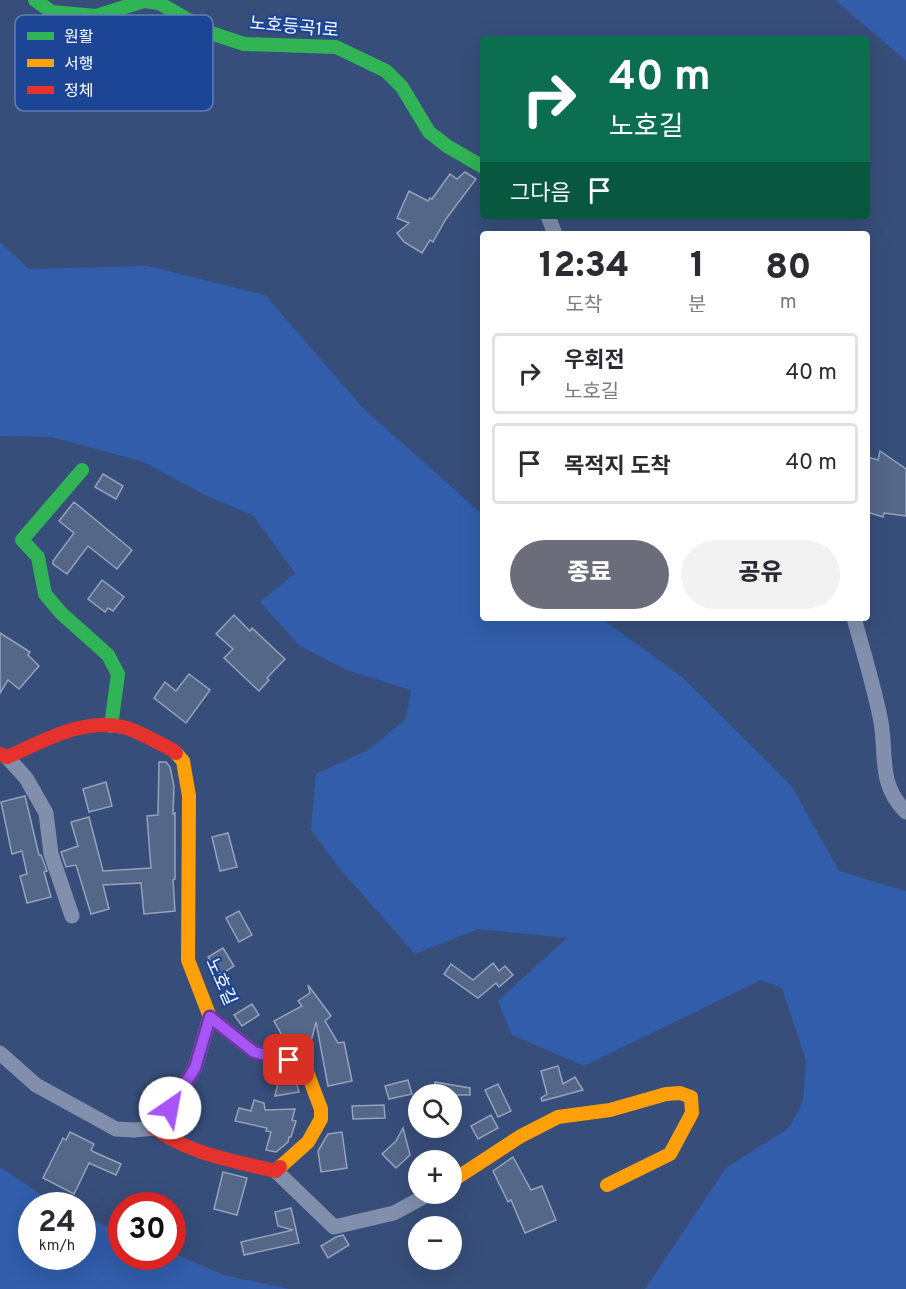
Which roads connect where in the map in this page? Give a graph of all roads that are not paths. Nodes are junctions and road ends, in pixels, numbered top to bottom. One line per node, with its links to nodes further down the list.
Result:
1 (35, 0): 2 (street, 노호등곡1로)
2 (85, 15)
3 (99, 15): 4 (street, 노호등곡1로)
4 (180, 15)
5 (213, 34): 6 (street, 노호등곡1로)
6 (480, 165)
7 (82, 470): 9 (street)
8 (855, 621): 11 (street)
9 (111, 726): 10 (street, 노호길); 13 (street, 노호길)
10 (4, 756): 12 (street, 노호길)
11 (906, 812)
12 (72, 916)
13 (210, 1017): 15 (street); 16 (street, 노호길)
14 (0, 1053): 15 (street)
15 (154, 1128): 16 (street)
16 (276, 1171): 19 (street)
17 (462, 1174): 18 (street)
18 (607, 1185)
19 (411, 1204)

